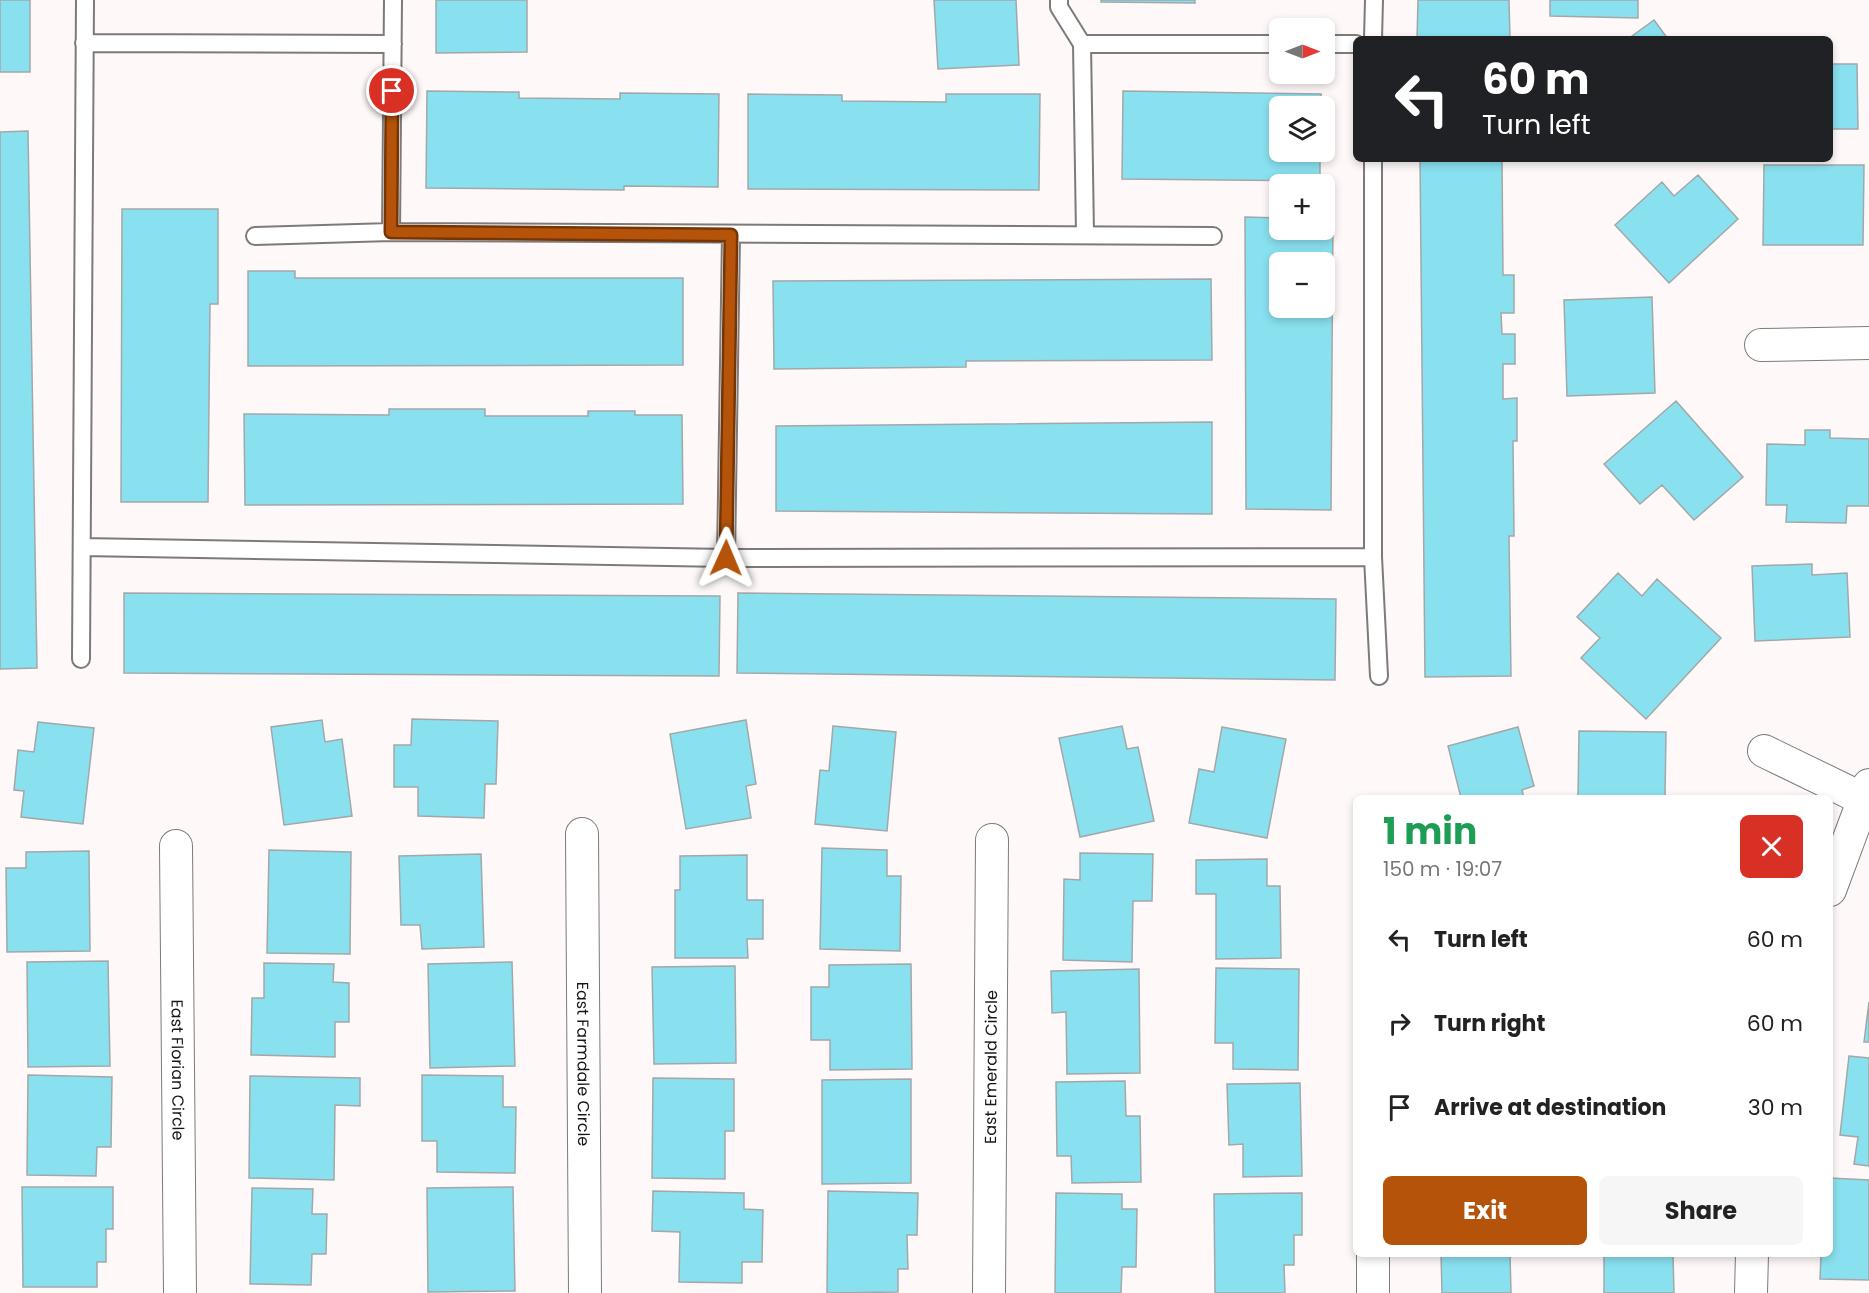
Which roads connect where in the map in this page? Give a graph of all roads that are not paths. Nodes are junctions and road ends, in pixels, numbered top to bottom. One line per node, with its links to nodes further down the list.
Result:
1 (85, 0): 6 (lane)
2 (393, 0): 7 (lane)
3 (1059, 0): 8 (lane)
4 (1374, 0): 5 (lane)
5 (1374, 36)
6 (84, 44): 7 (lane); 20 (lane)
7 (393, 44): 13 (lane)
8 (1083, 44): 9 (lane); 14 (lane)
9 (1269, 44)
10 (1335, 44): 11 (lane)
11 (1353, 44)
12 (1373, 162): 21 (lane)
13 (391, 232): 15 (lane); 16 (lane)
14 (1085, 234): 15 (lane); 17 (lane)
15 (731, 235): 22 (lane)
16 (255, 236)
17 (1213, 236)
18 (1869, 343): 19 (street)
19 (1761, 345)
20 (82, 547): 22 (lane); 23 (lane)
21 (1373, 557): 22 (lane); 24 (lane)
22 (726, 558)
23 (81, 658)
24 (1379, 676)
25 (1764, 751): 26 (street)
26 (1866, 792): 30 (street)
27 (582, 834): 34 (street, East Farmdale Circle)
28 (993, 840): 35 (street, East Emerald Circle)
29 (176, 846): 33 (street, East Florian Circle)
30 (1833, 882)
31 (1373, 1257): 36 (street)
32 (1752, 1257): 37 (street)
33 (180, 1293)
34 (585, 1293)
35 (989, 1293)
36 (1373, 1293)
37 (1751, 1293)

